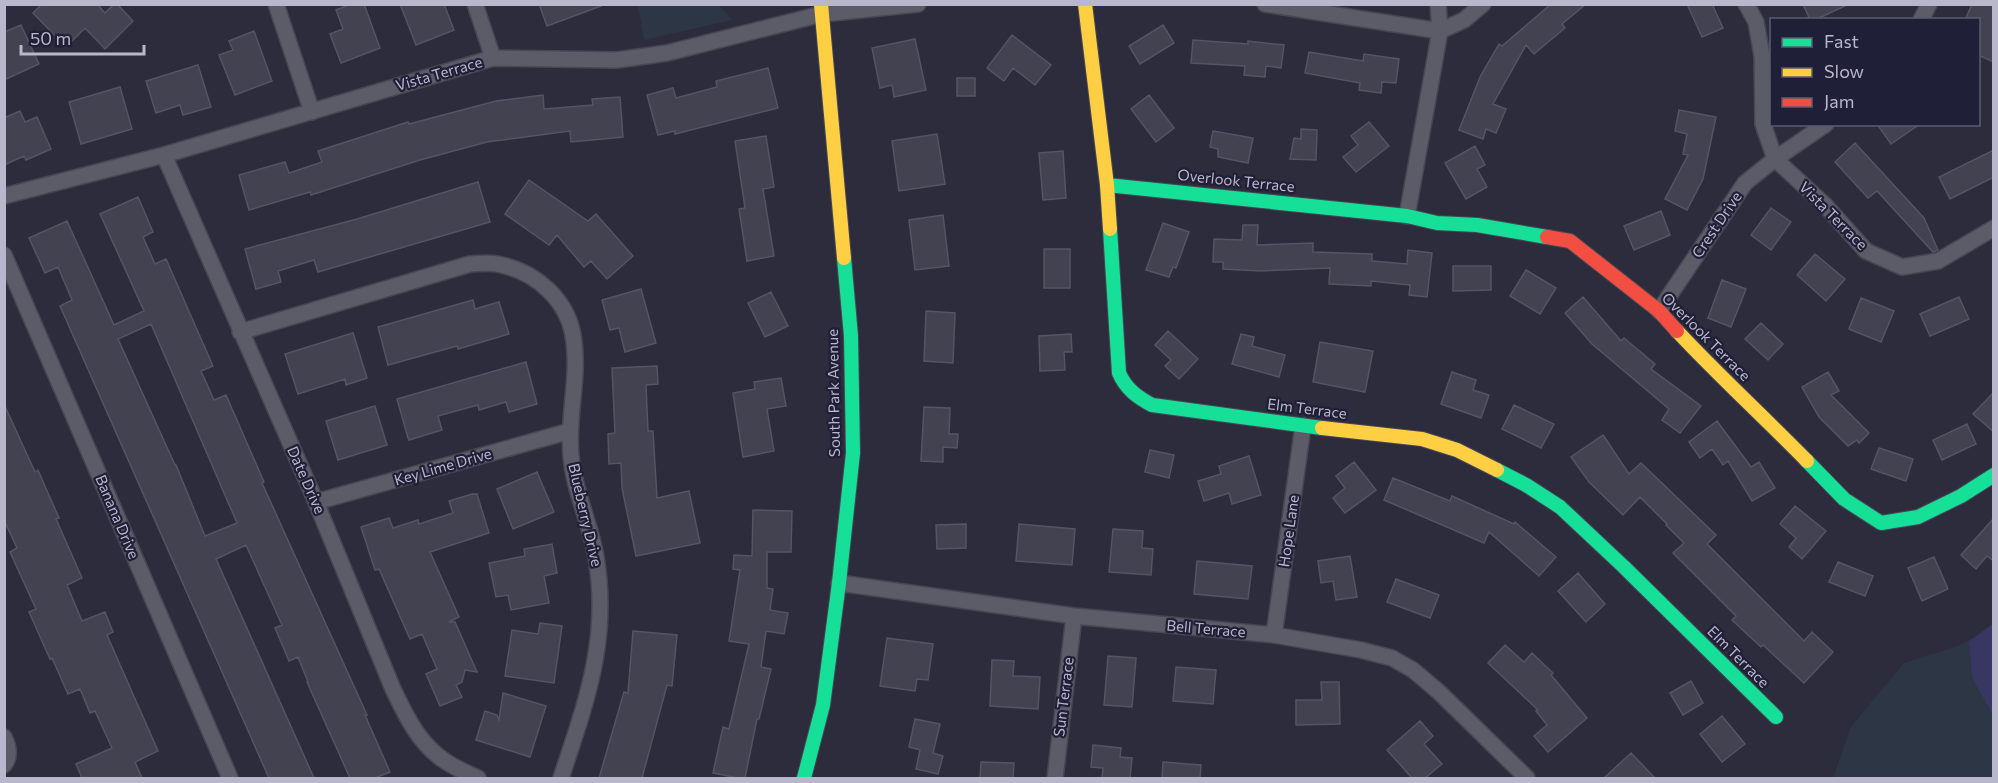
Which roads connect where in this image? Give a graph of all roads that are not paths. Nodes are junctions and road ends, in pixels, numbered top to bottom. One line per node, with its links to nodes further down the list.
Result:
1 (276, 4): 14 (street)
2 (475, 4): 13 (street)
3 (918, 4): 10 (street, Vista Terrace)
4 (1085, 4): 18 (street, Elm Terrace)
5 (1265, 4): 12 (street)
6 (1438, 4): 12 (street)
7 (1483, 4): 12 (street)
8 (1746, 4): 17 (street)
9 (1929, 4): 11 (street)
10 (821, 9): 13 (street, Vista Terrace); 29 (street, South Park Avenue)
11 (1922, 18)
12 (1440, 31): 20 (street)
13 (493, 58): 14 (street, Vista Terrace)
14 (312, 112): 16 (street, Vista Terrace)
15 (1823, 126): 17 (street, Crest Drive)
16 (164, 155): 19 (street, Vista Terrace); 24 (street, Date Drive)
17 (1775, 159): 21 (street, Vista Terrace); 23 (street, Crest Drive)
18 (1107, 184): 20 (street, Overlook Terrace); 25 (street, Elm Terrace)
19 (4, 196)
20 (1407, 216): 23 (street, Overlook Terrace)
21 (1994, 228)
22 (4, 255): 35 (street, Banana Drive)
23 (1659, 311): 27 (street, Overlook Terrace)
24 (240, 332): 26 (street, Blueberry Drive); 28 (street, Date Drive)
25 (1303, 426): 31 (street, Hope Lane); 32 (street, Elm Terrace)
26 (570, 431): 28 (street, Key Lime Drive); 37 (street, Blueberry Drive)
27 (1994, 475)
28 (316, 502): 36 (street, Date Drive)
29 (839, 583): 30 (street, Bell Terrace); 38 (street, South Park Avenue)
30 (1074, 616): 31 (street, Bell Terrace); 39 (street, Sun Terrace)
31 (1274, 635): 40 (street, Bell Terrace)
32 (1776, 717)
33 (4, 737): 34 (street)
34 (6, 763)
35 (230, 778)
36 (478, 778)
37 (561, 778)
38 (804, 778)
39 (1055, 778)
40 (1527, 778)

